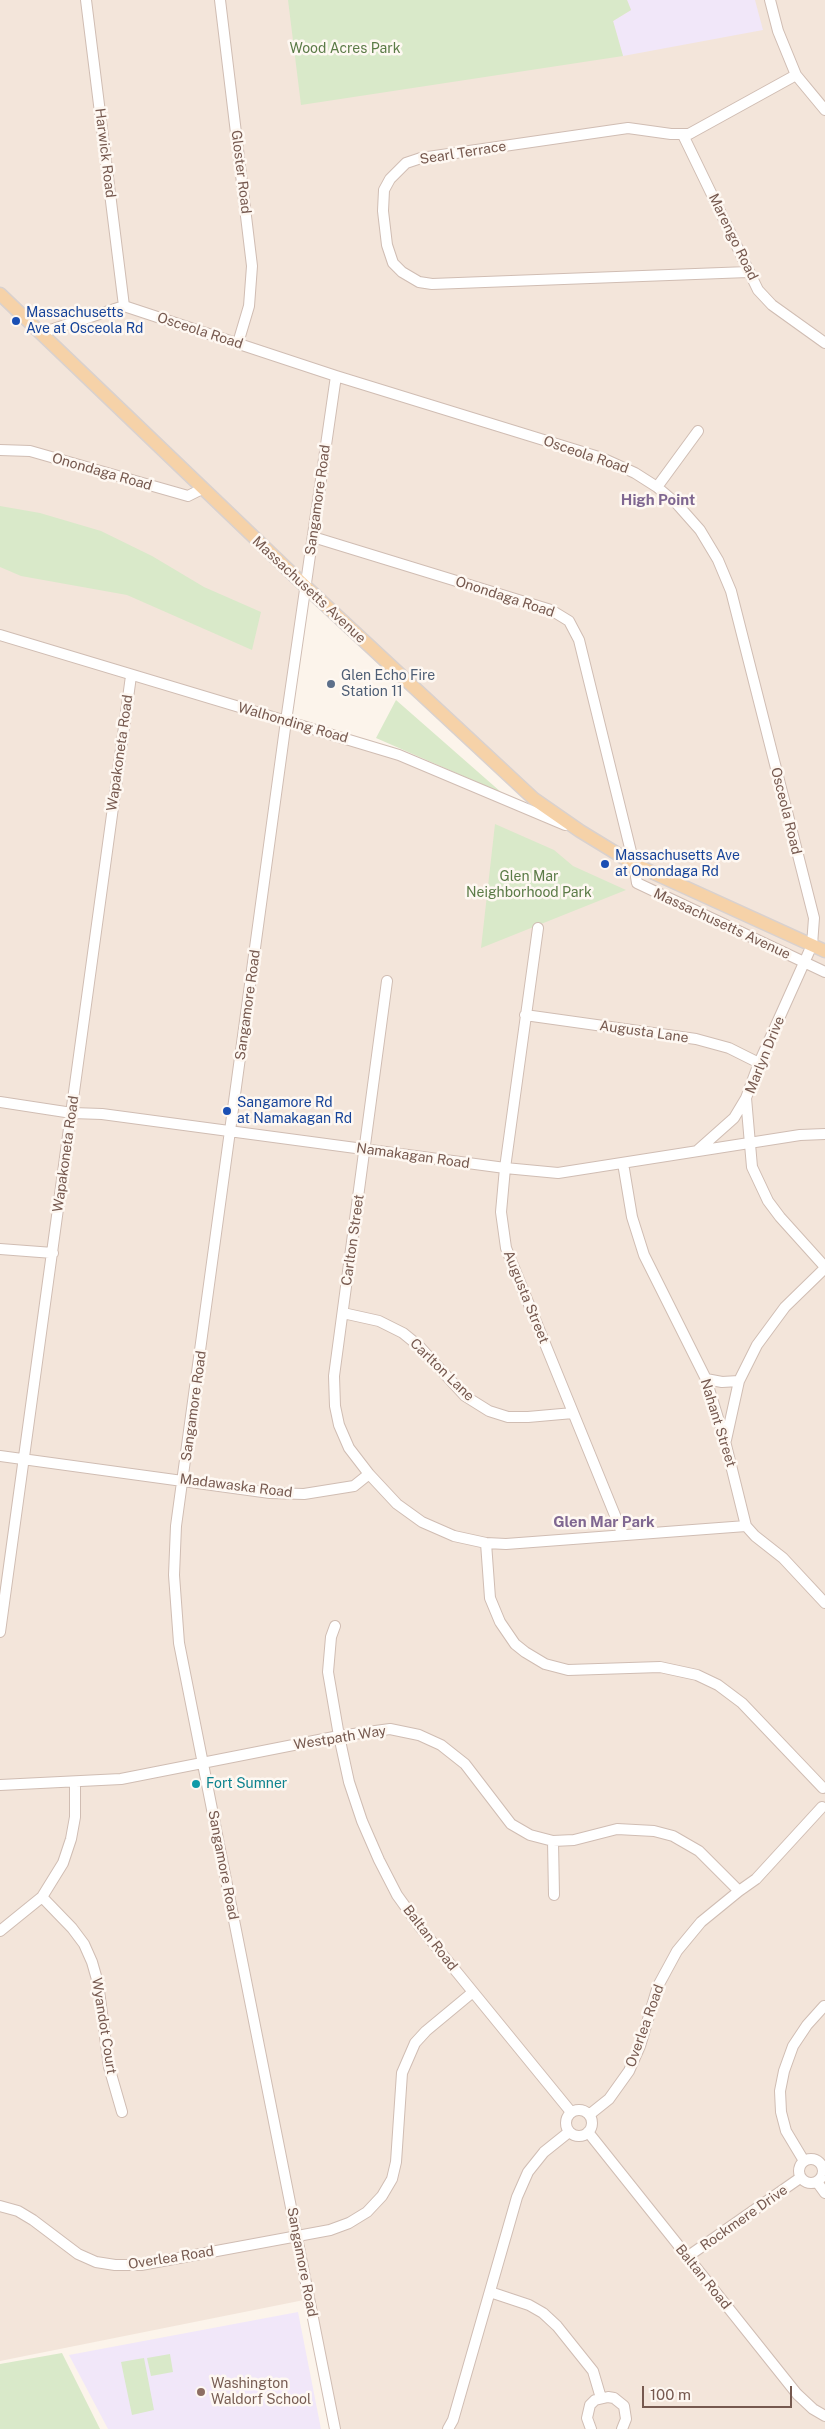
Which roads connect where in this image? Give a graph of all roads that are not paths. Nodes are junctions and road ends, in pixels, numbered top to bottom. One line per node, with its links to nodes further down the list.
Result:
1 (86, 0): 9 (street, Harwick Road)
2 (220, 0): 11 (street, Gloster Road)
3 (770, 0): 4 (street)
4 (796, 75): 5 (street); 6 (street, Searl Terrace)
5 (825, 110)
6 (683, 135): 7 (street, Marengo Road); 7 (street, Searl Terrace)
7 (748, 272): 12 (street, Marengo Road)
8 (0, 294): 10 (main road, Massachusetts Avenue)
9 (124, 306): 10 (street); 11 (street, Osceola Road)
10 (41, 333): 17 (main road, Massachusetts Avenue)
11 (238, 343): 13 (street, Osceola Road)
12 (825, 343)
13 (336, 376): 16 (street, Osceola Road); 18 (street, Sangamore Road)
14 (698, 431): 16 (street)
15 (0, 450): 17 (street, Onondaga Road)
16 (657, 487): 26 (street, Osceola Road)
17 (202, 489): 19 (main road, Massachusetts Avenue)
18 (313, 537): 19 (street, Sangamore Road); 24 (street, Onondaga Road)
19 (305, 586): 22 (street, Sangamore Road); 23 (main road, Massachusetts Avenue)
20 (0, 635): 21 (street, Walhonding Road)
21 (131, 676): 22 (street, Walhonding Road); 35 (street, Wapakoneta Road)
22 (286, 721): 23 (street, Walhonding Road); 36 (street, Sangamore Road)
23 (580, 831): 24 (main road, Massachusetts Avenue)
24 (634, 864): 26 (main road, Massachusetts Avenue); 28 (street, Massachusetts Avenue)
25 (538, 928): 31 (street, Augusta Street)
26 (812, 945): 27 (main road, Massachusetts Avenue); 28 (street, Marlyn Drive)
27 (825, 951)
28 (804, 963): 29 (street, Massachusetts Avenue); 32 (street, Marlyn Drive)
29 (825, 972)
30 (387, 981): 39 (street, Carlton Street)
31 (525, 1015): 32 (street, Augusta Lane); 42 (street, Augusta Street)
32 (759, 1063): 33 (street, Marlyn Drive)
33 (746, 1098): 38 (street, Marlyn Drive); 40 (street)
34 (0, 1102): 35 (street, Namakagan Road)
35 (72, 1113): 36 (street, Namakagan Road); 44 (street, Wapakoneta Road)
36 (231, 1131): 39 (street, Namakagan Road); 54 (street, Sangamore Road)
37 (825, 1134): 38 (street, Namakagan Road)
38 (749, 1142): 40 (street, Namakagan Road); 45 (street, Marlyn Drive)
39 (365, 1149): 42 (street, Namakagan Road); 46 (street, Carlton Street)
40 (697, 1151): 41 (street, Namakagan Road)
41 (624, 1163): 42 (street, Namakagan Road); 47 (street, Nahant Street)
42 (504, 1168): 49 (street, Augusta Street)
43 (0, 1249): 44 (street)
44 (52, 1253): 52 (street, Wapakoneta Road)
45 (825, 1267): 48 (street)
46 (343, 1313): 49 (street, Carlton Lane); 53 (street, Carlton Street)
47 (706, 1379): 48 (street); 50 (street, Nahant Street)
48 (739, 1381): 50 (street)
49 (573, 1413): 56 (street, Augusta Street)
50 (725, 1441): 55 (street, Nahant Street)
51 (0, 1456): 52 (street, Madawaska Road)
52 (24, 1459): 54 (street, Madawaska Road); 60 (street, Wapakoneta Road)
53 (369, 1474): 54 (street, Madawaska Road); 57 (street)
54 (183, 1480): 62 (street, Sangamore Road)
55 (746, 1526): 56 (street); 58 (street)
56 (622, 1535): 57 (street)
57 (486, 1543): 65 (street)
58 (825, 1603)
59 (335, 1626): 61 (street, Baltan Road)
60 (0, 1632)
61 (339, 1736): 62 (street, Westpath Way); 67 (street, Westpath Way); 72 (street, Baltan Road)
62 (203, 1763): 63 (street, Westpath Way); 85 (street, Sangamore Road)
63 (75, 1782): 64 (street, Westpath Way); 70 (street)
64 (0, 1785)
65 (824, 1788): 66 (street)
66 (824, 1808): 68 (street, Overlea Road)
67 (553, 1841): 68 (street, Westpath Way); 69 (street)
68 (739, 1891): 76 (street, Overlea Road)
69 (554, 1895)
70 (42, 1897): 71 (street); 74 (street, Wyandot Court)
71 (0, 1932)
72 (473, 1992): 75 (street, Baltan Road); 85 (street, Overlea Road)
73 (824, 2006): 79 (street)
74 (122, 2112)
75 (571, 2112): 76 (street); 77 (street)
76 (589, 2115): 78 (street)
77 (569, 2132): 78 (street); 87 (street)
78 (588, 2132): 86 (street, Baltan Road)
79 (804, 2161): 80 (street); 81 (street)
80 (823, 2163): 82 (street)
81 (800, 2178): 82 (street); 86 (street, Rockmere Drive)
82 (817, 2182): 83 (street)
83 (825, 2193)
84 (0, 2206): 85 (street, Overlea Road)
85 (296, 2236): 90 (street, Sangamore Road)
86 (687, 2257): 89 (street, Baltan Road)
87 (490, 2292): 88 (street); 91 (street)
88 (601, 2398): 92 (street); 93 (street)
89 (825, 2416)
90 (335, 2429)
91 (448, 2429)
92 (591, 2429)
93 (622, 2429)

